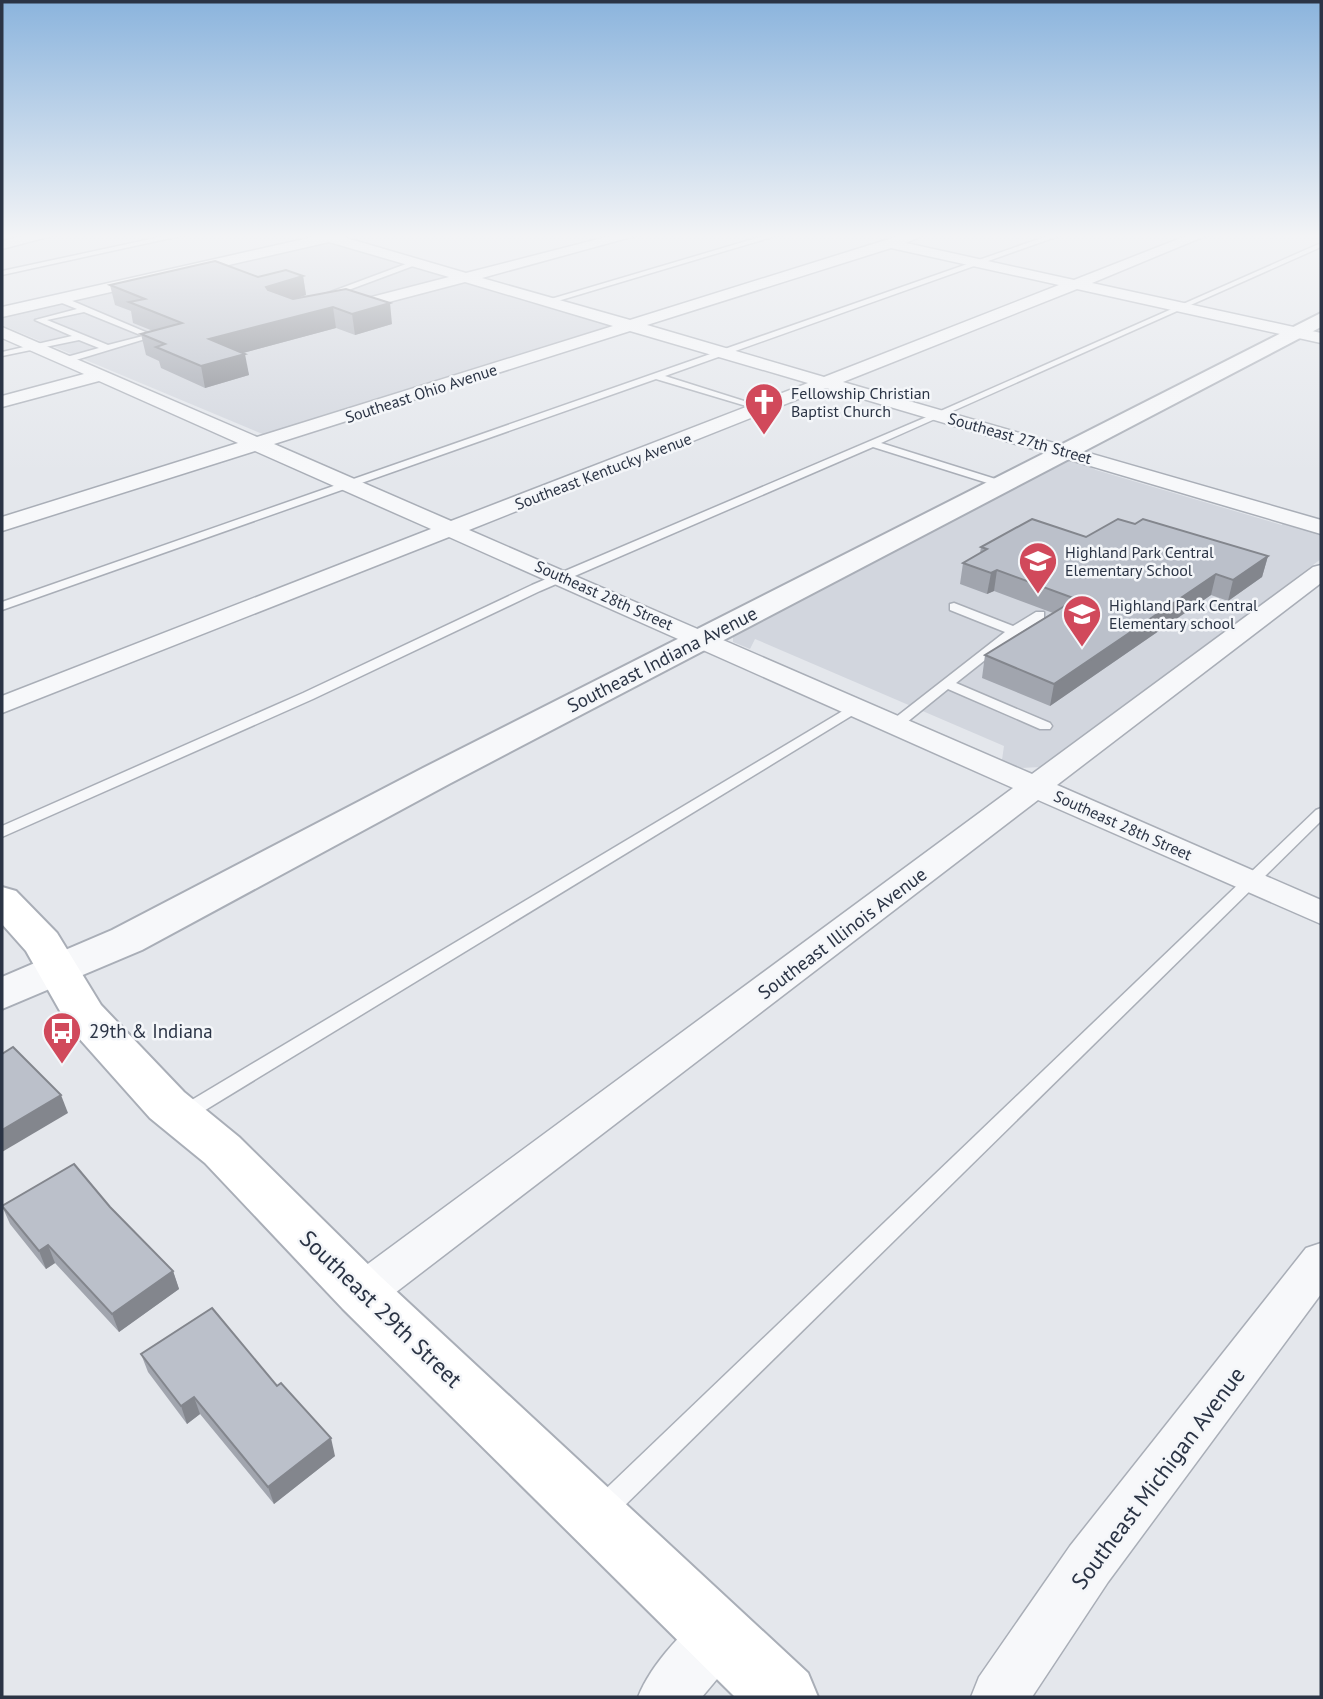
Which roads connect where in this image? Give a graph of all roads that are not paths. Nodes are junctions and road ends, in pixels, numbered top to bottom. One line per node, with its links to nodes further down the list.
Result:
1 (67, 313): 12 (lane)
2 (95, 313): 14 (lane)
3 (589, 313): 9 (street, Southeast 27th Street)
4 (672, 313): 9 (street, Southeast Ohio Avenue)
5 (840, 313): 15 (lane)
6 (1003, 313): 20 (street, Southeast Kentucky Avenue)
7 (1167, 313): 23 (lane)
8 (1217, 313): 10 (street)
9 (632, 326): 15 (street, Southeast 27th Street); 24 (street, Southeast Ohio Avenue)
10 (1313, 330): 26 (street, Southeast Indiana Avenue)
11 (2, 331): 13 (street, Southeast 28th Street)
12 (80, 337): 13 (lane); 14 (lane)
13 (37, 347): 16 (lane); 17 (street, Southeast 28th Street)
14 (107, 348): 17 (lane)
15 (730, 353): 19 (lane); 20 (street, Southeast 27th Street)
16 (2, 355)
17 (66, 360): 18 (street, Southeast 28th Street)
18 (102, 375): 21 (street); 24 (street, Southeast 28th Street)
19 (658, 377): 22 (lane); 27 (lane)
20 (828, 382): 22 (street, Southeast Kentucky Avenue); 23 (street, Southeast 27th Street)
21 (2, 402)
22 (760, 409): 31 (street, Southeast Kentucky Avenue)
23 (939, 415): 25 (lane); 26 (street, Southeast 27th Street)
24 (260, 444): 27 (street, Southeast 28th Street); 29 (street, Southeast Ohio Avenue)
25 (873, 444): 28 (lane); 33 (lane)
26 (1064, 451): 28 (street, Southeast Indiana Avenue); 30 (street, Southeast 27th Street)
27 (349, 482): 31 (street, Southeast 28th Street); 34 (lane)
28 (1001, 484): 38 (street, Southeast Indiana Avenue)
29 (2, 524)
30 (1321, 527)
31 (455, 529): 33 (street, Southeast 28th Street); 40 (street, Southeast Kentucky Avenue)
32 (1321, 572): 44 (street, Southeast Illinois Avenue)
33 (564, 577): 38 (street, Southeast 28th Street); 46 (lane)
34 (2, 606)
35 (954, 607): 37 (lane)
36 (1040, 615): 37 (lane)
37 (1014, 631): 39 (lane)
38 (702, 639): 41 (street, Southeast 28th Street); 50 (street, Southeast Indiana Avenue)
39 (949, 685): 42 (lane); 43 (lane)
40 (2, 705)
41 (856, 707): 42 (street, Southeast 28th Street); 52 (lane)
42 (896, 724): 44 (street, Southeast 28th Street)
43 (1045, 726)
44 (1036, 786): 47 (street, Southeast 28th Street); 54 (street, Southeast Illinois Avenue)
45 (1321, 813): 47 (lane)
46 (2, 832)
47 (1250, 881): 49 (street, Southeast 28th Street); 55 (lane)
48 (2, 900): 50 (main road, Southeast 29th Street)
49 (1321, 912)
50 (58, 970): 51 (street, Southeast Indiana Avenue); 52 (main road, Southeast 29th Street)
51 (2, 994)
52 (179, 1116): 54 (main road, Southeast 29th Street)
53 (1321, 1261): 59 (street, Southeast Michigan Avenue)
54 (362, 1293): 55 (main road, Southeast 29th Street)
55 (597, 1515): 56 (main road, Southeast 29th Street)
56 (719, 1635): 57 (street); 58 (main road, Southeast 29th Street)
57 (666, 1697)
58 (784, 1697)
59 (999, 1697)

